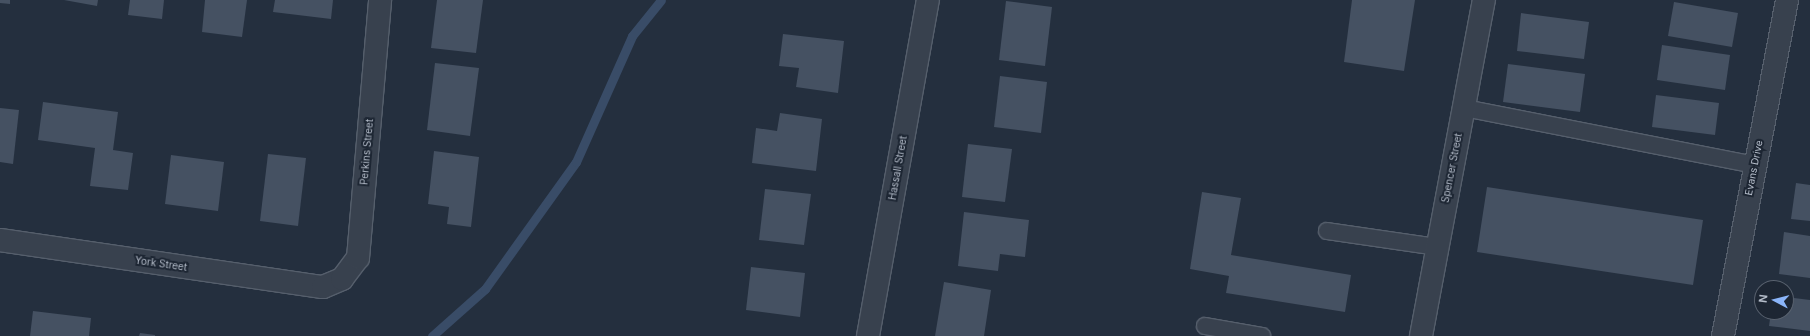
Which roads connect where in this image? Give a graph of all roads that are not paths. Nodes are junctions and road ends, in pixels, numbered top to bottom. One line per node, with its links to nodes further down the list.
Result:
1 (380, 0): 10 (street, Perkins Street)
2 (928, 0): 12 (street, Hassall Street)
3 (1484, 0): 5 (street, Spencer Street)
4 (1787, 0): 6 (street, Evans Drive)
5 (1464, 108): 6 (lane); 9 (street, Spencer Street)
6 (1755, 165): 15 (street, Evans Drive)
7 (1327, 230): 9 (lane)
8 (0, 240): 10 (street, York Street)
9 (1437, 247): 14 (street, Spencer Street)
10 (323, 287)
11 (1205, 326): 13 (lane)
12 (868, 336)
13 (1262, 336)
14 (1421, 336)
15 (1723, 336)

